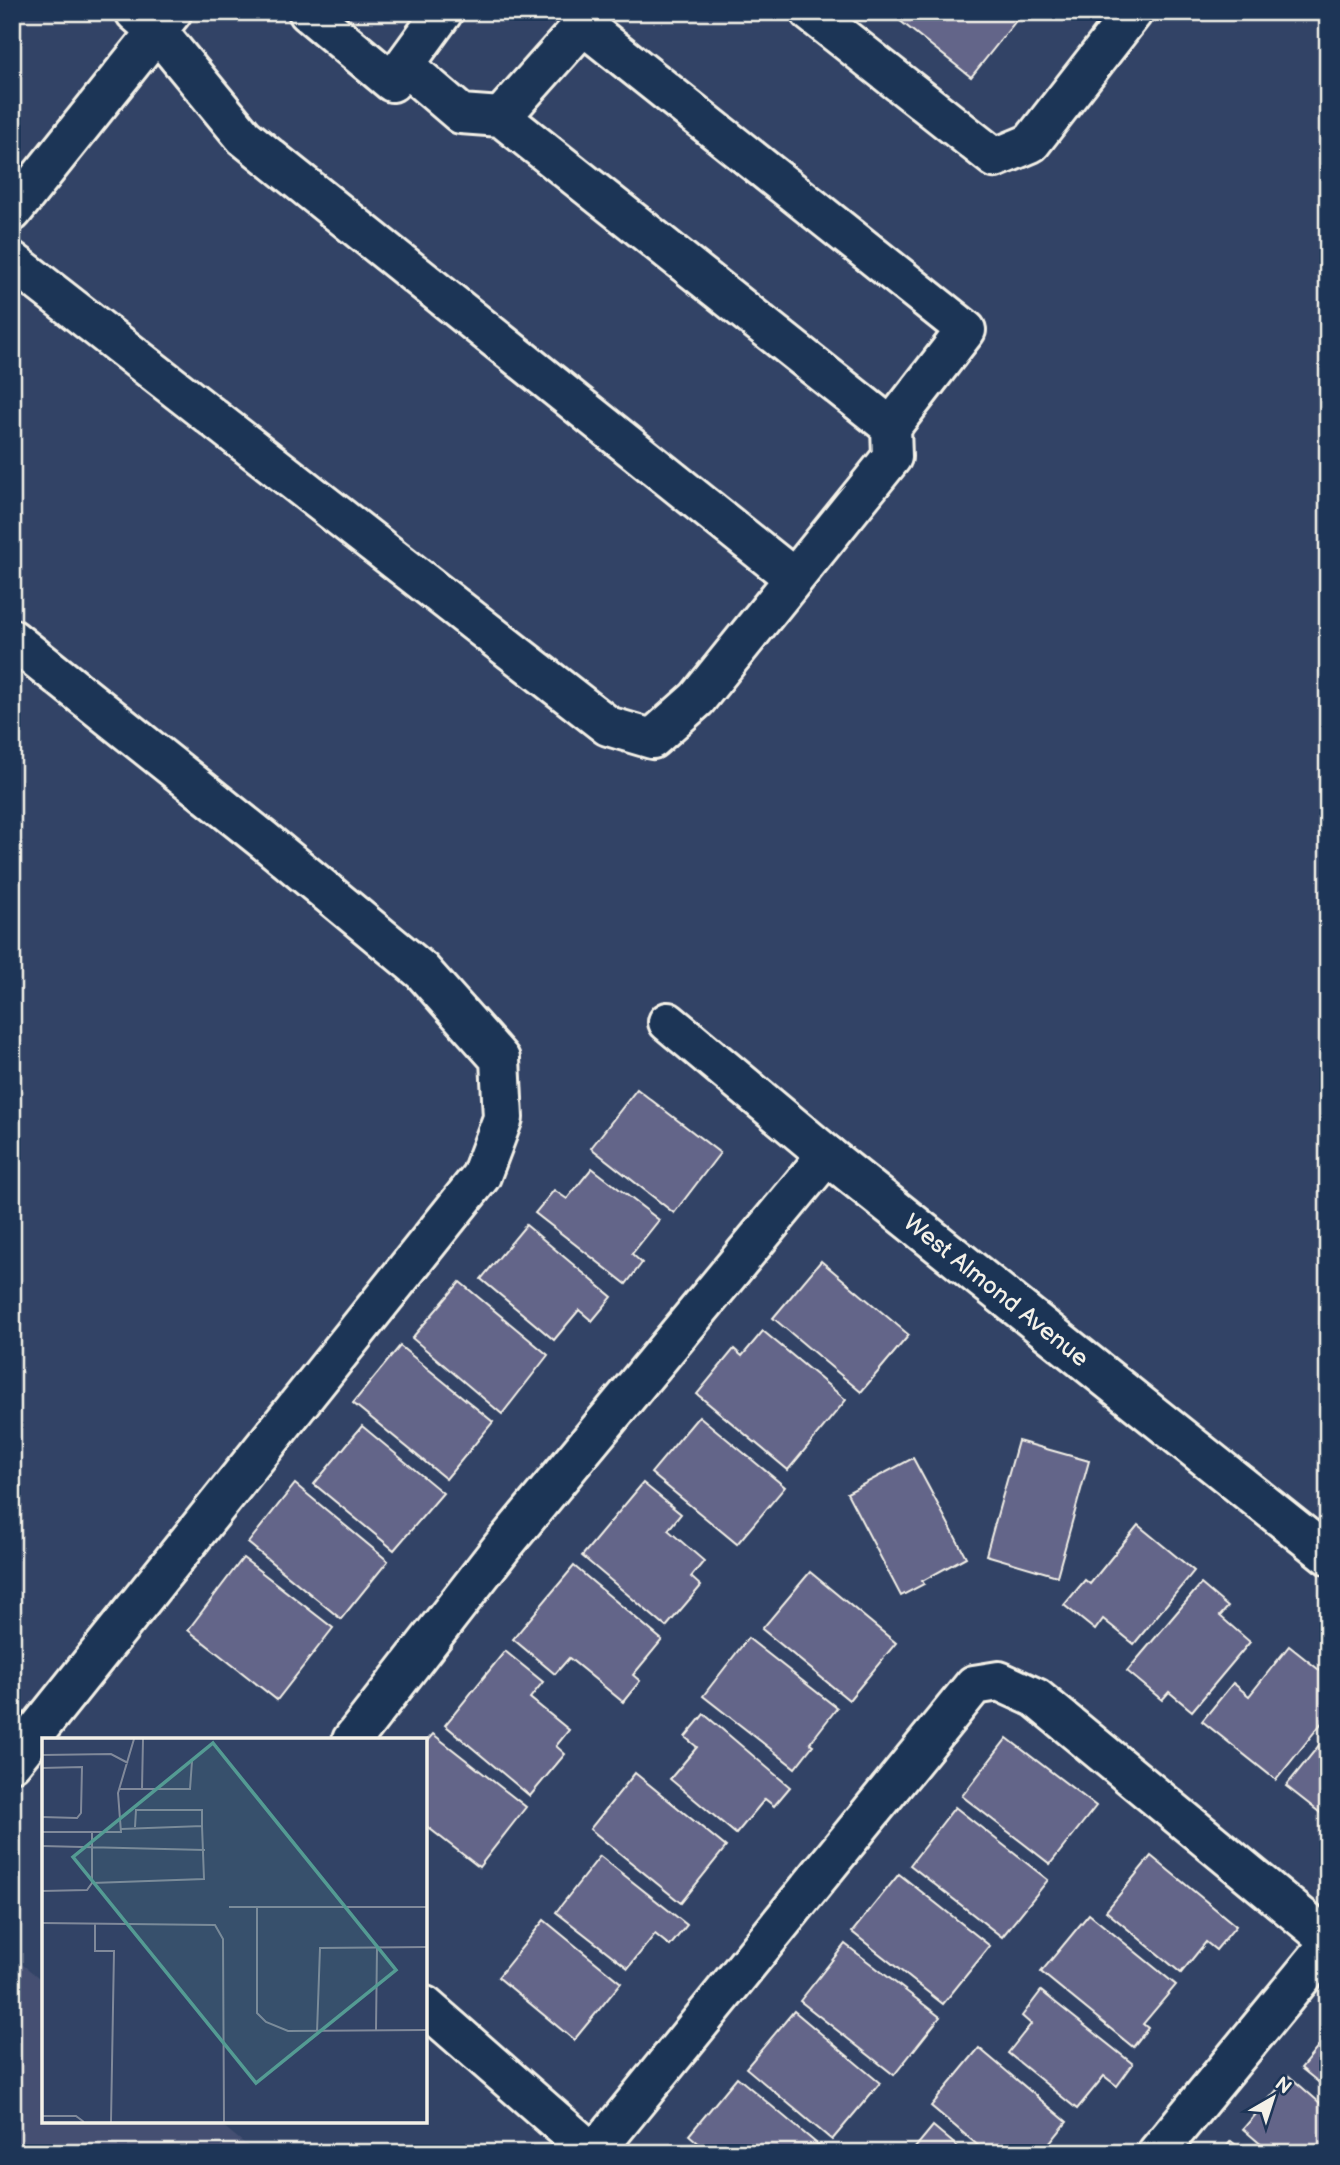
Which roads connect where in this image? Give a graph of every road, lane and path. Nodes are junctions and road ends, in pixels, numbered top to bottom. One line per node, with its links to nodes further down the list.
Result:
1 (308, 12): 6 (street)
2 (443, 12): 6 (street)
3 (810, 12): 4 (street)
4 (1133, 12)
5 (155, 18): 8 (street); 11 (street)
6 (399, 74): 7 (street)
7 (501, 117): 10 (street); 10 (street)
8 (12, 212)
9 (12, 261): 11 (street)
10 (891, 427): 11 (street)
11 (794, 578)
12 (12, 639): 17 (street)
13 (668, 1022): 14 (street, West Almond Avenue)
14 (827, 1155): 15 (street, West Almond Avenue); 16 (street)
15 (1328, 1555)
16 (354, 1738)
17 (12, 1762)
18 (1328, 1939): 21 (street)
19 (1328, 1945): 22 (street)
20 (427, 2008): 21 (street)
21 (593, 2153)
22 (1157, 2153)

